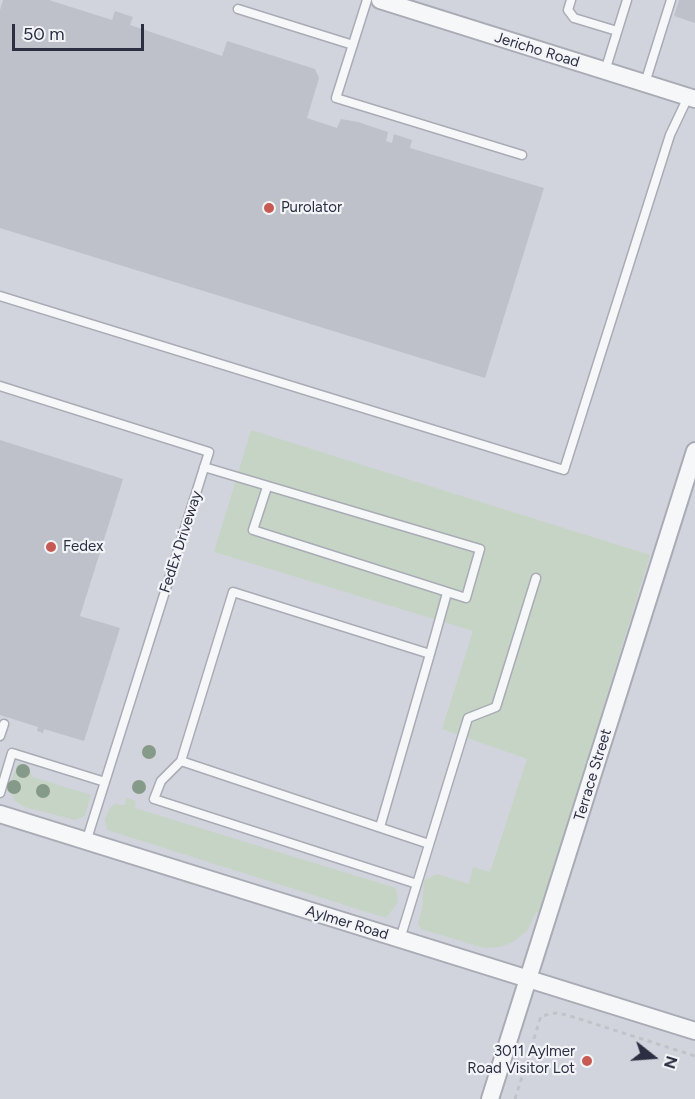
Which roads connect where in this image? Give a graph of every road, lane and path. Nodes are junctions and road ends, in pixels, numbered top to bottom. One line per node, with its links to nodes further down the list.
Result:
1 (367, 0): 8 (lane)
2 (380, 0): 9 (street, Jericho Road)
3 (571, 0): 7 (lane)
4 (627, 0): 7 (lane)
5 (671, 0): 10 (lane)
6 (238, 9): 8 (lane)
7 (617, 31): 9 (lane)
8 (352, 45): 12 (lane)
9 (605, 71): 10 (street, Jericho Road)
10 (645, 83): 11 (street, Jericho Road)
11 (692, 98): 13 (lane)
12 (522, 155)
13 (0, 296)
14 (0, 386): 16 (lane)
15 (695, 451): 32 (street, Terrace Street)
16 (204, 467): 17 (lane); 24 (lane, FedEx Driveway)
17 (267, 487): 19 (lane); 19 (lane)
18 (536, 578): 29 (lane)
19 (447, 593): 20 (lane)
20 (430, 654): 23 (lane); 27 (lane)
21 (4, 724): 22 (lane)
22 (0, 736)
23 (181, 761): 27 (lane); 30 (lane)
24 (105, 782): 25 (lane); 28 (lane, FedEx Driveway)
25 (0, 793)
26 (0, 814): 28 (street, Aylmer Road)
27 (380, 827): 29 (lane)
28 (86, 842): 31 (street, Aylmer Road)
29 (429, 844): 30 (lane)
30 (417, 884): 31 (lane)
31 (400, 940): 32 (street, Aylmer Road)
32 (528, 980): 33 (street, Aylmer Road); 35 (street, Terrace Street)
33 (695, 1031)
34 (695, 1056): 36 (path)
35 (490, 1099)
36 (514, 1099)

